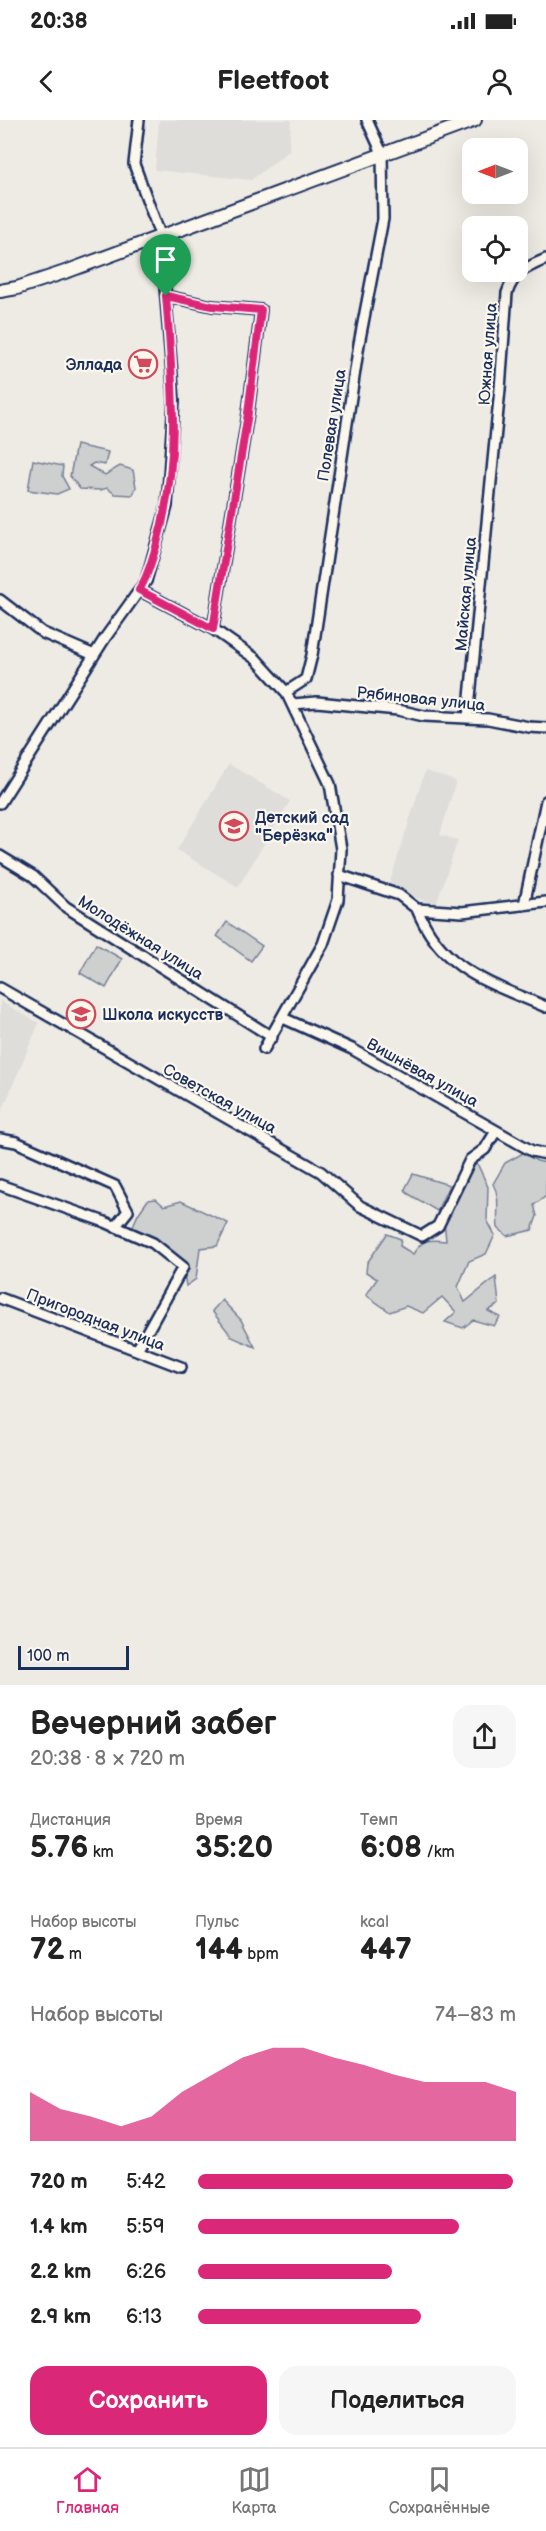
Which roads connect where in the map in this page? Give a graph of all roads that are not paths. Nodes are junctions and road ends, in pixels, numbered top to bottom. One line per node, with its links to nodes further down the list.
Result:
1 (139, 120): 5 (street)
2 (368, 120): 4 (street)
3 (475, 120): 4 (main road)
4 (382, 153): 5 (main road); 14 (street, Полевая улица)
5 (161, 237): 7 (main road); 8 (street)
6 (546, 259): 9 (street, Южная улица)
7 (0, 291)
8 (166, 296): 10 (street); 12 (street)
9 (492, 473): 16 (street, Майская улица)
10 (139, 590): 12 (street); 13 (street)
11 (0, 600): 13 (street)
12 (213, 629): 14 (street)
13 (94, 655): 19 (street)
14 (286, 692): 15 (street)
15 (293, 705): 16 (street, Рябиновая улица); 21 (street)
16 (468, 718): 17 (street, Рябиновая улица)
17 (546, 728)
18 (546, 801): 23 (street)
19 (0, 803)
20 (0, 856): 28 (street, Молодёжная улица)
21 (339, 875): 24 (street); 27 (street)
22 (546, 902): 23 (street)
23 (524, 905): 24 (street)
24 (417, 909): 26 (street)
25 (0, 988): 30 (street, Советская улица)
26 (546, 1007)
27 (283, 1018): 28 (street); 30 (street, Вишнёвая улица)
28 (272, 1037): 29 (street)
29 (264, 1049)
30 (496, 1131): 32 (street, Вишнёвая улица)
31 (0, 1139): 34 (street)
32 (546, 1154)
33 (0, 1185): 34 (street)
34 (115, 1227): 36 (street)
35 (0, 1298): 36 (street, Пригородная улица)
36 (137, 1350): 37 (street, Пригородная улица)
37 (181, 1367)

